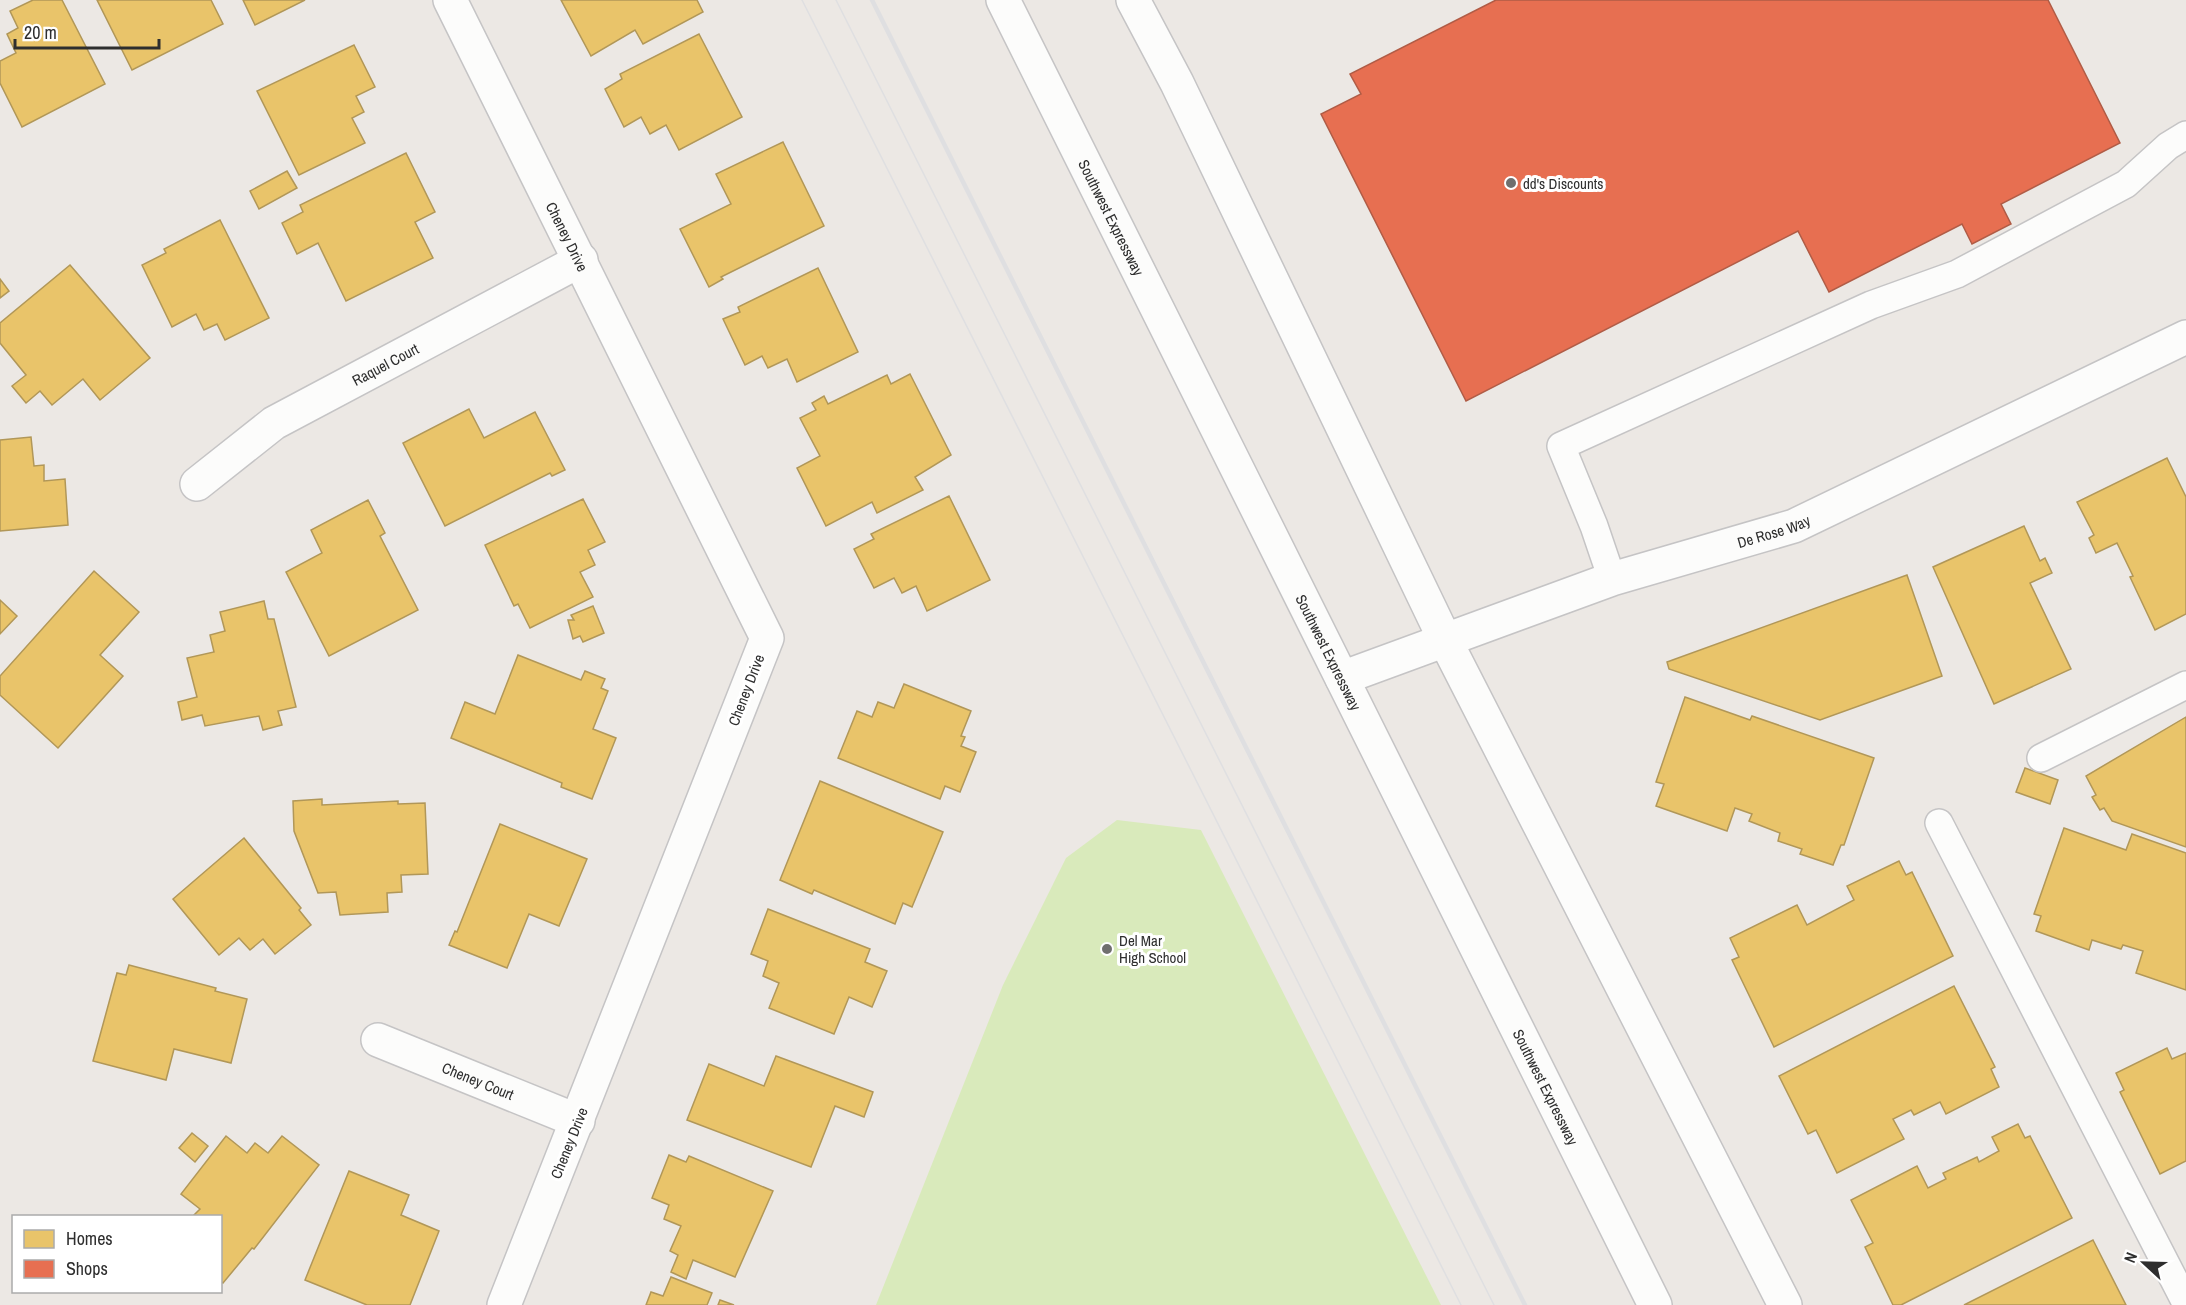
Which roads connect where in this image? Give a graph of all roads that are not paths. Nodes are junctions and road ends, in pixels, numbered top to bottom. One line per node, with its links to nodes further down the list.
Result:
1 (450, 0): 5 (street, Cheney Drive)
2 (1003, 0): 10 (street, Southwest Expressway)
3 (1134, 0): 9 (street)
4 (2186, 135): 8 (lane)
5 (581, 260): 7 (street, Raquel Court); 15 (street, Cheney Drive)
6 (2186, 337): 8 (street, De Rose Way)
7 (197, 484)
8 (1612, 579): 9 (street, De Rose Way)
9 (1445, 640): 10 (street, De Rose Way); 19 (street)
10 (1342, 678): 18 (street, Southwest Expressway)
11 (2186, 685): 12 (lane)
12 (2041, 758)
13 (1939, 823): 16 (lane)
14 (378, 1040): 15 (street, Cheney Court)
15 (578, 1121): 17 (street, Cheney Drive)
16 (2186, 1303)
17 (504, 1305)
18 (1655, 1305)
19 (1785, 1305)

